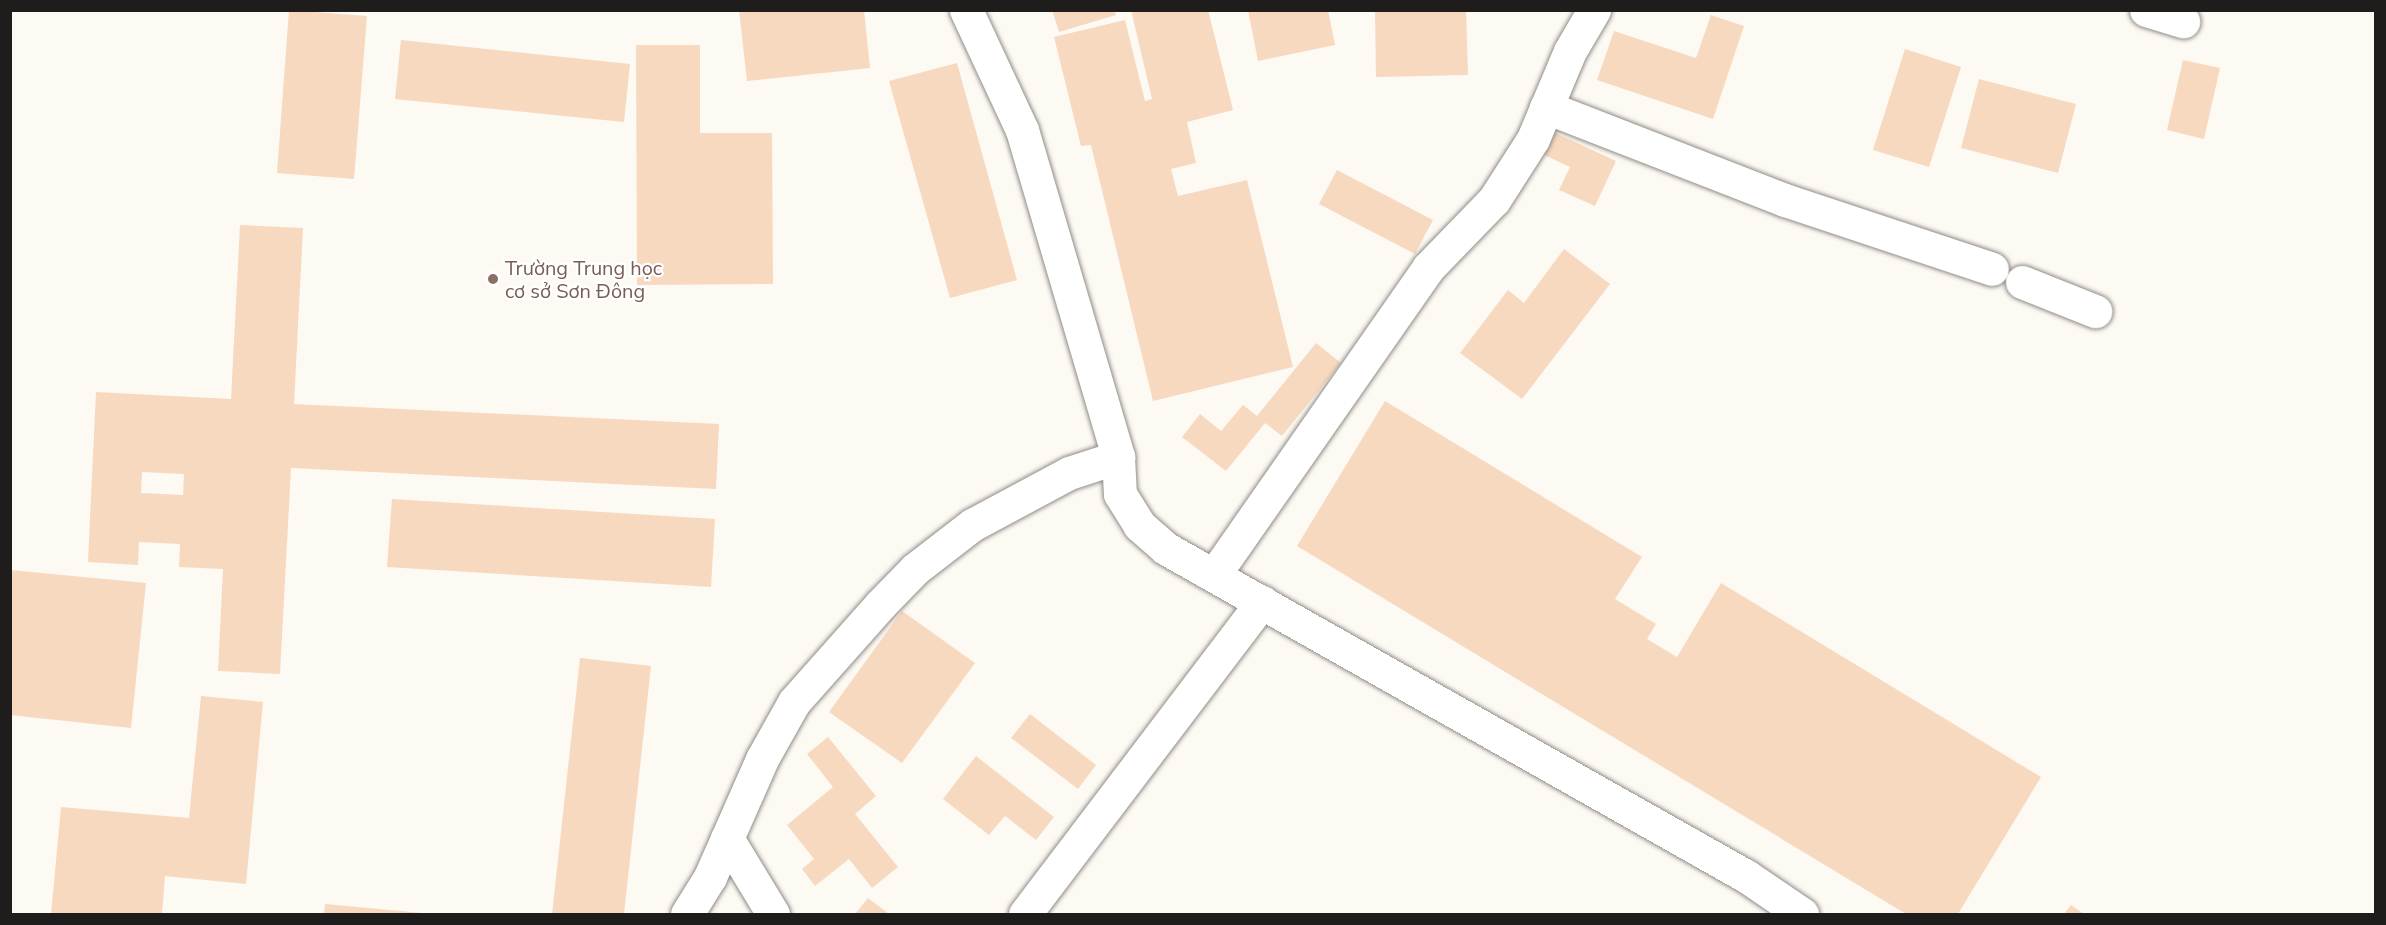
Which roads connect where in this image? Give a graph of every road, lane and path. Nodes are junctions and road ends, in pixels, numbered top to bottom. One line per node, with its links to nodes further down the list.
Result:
1 (966, 10): 11 (street)
2 (1570, 10): 6 (street)
3 (1594, 10): 6 (street)
4 (2146, 10): 5 (street)
5 (2183, 21)
6 (1570, 51): 7 (street)
7 (1546, 107): 8 (street); 12 (street)
8 (1992, 269)
9 (2022, 282): 10 (street)
10 (2095, 311)
11 (1118, 457): 12 (street); 14 (street)
12 (1214, 575): 13 (street)
13 (1262, 602): 17 (street); 18 (street)
14 (727, 838): 15 (street); 16 (street)
15 (687, 915)
16 (773, 915)
17 (1025, 915)
18 (1802, 915)

